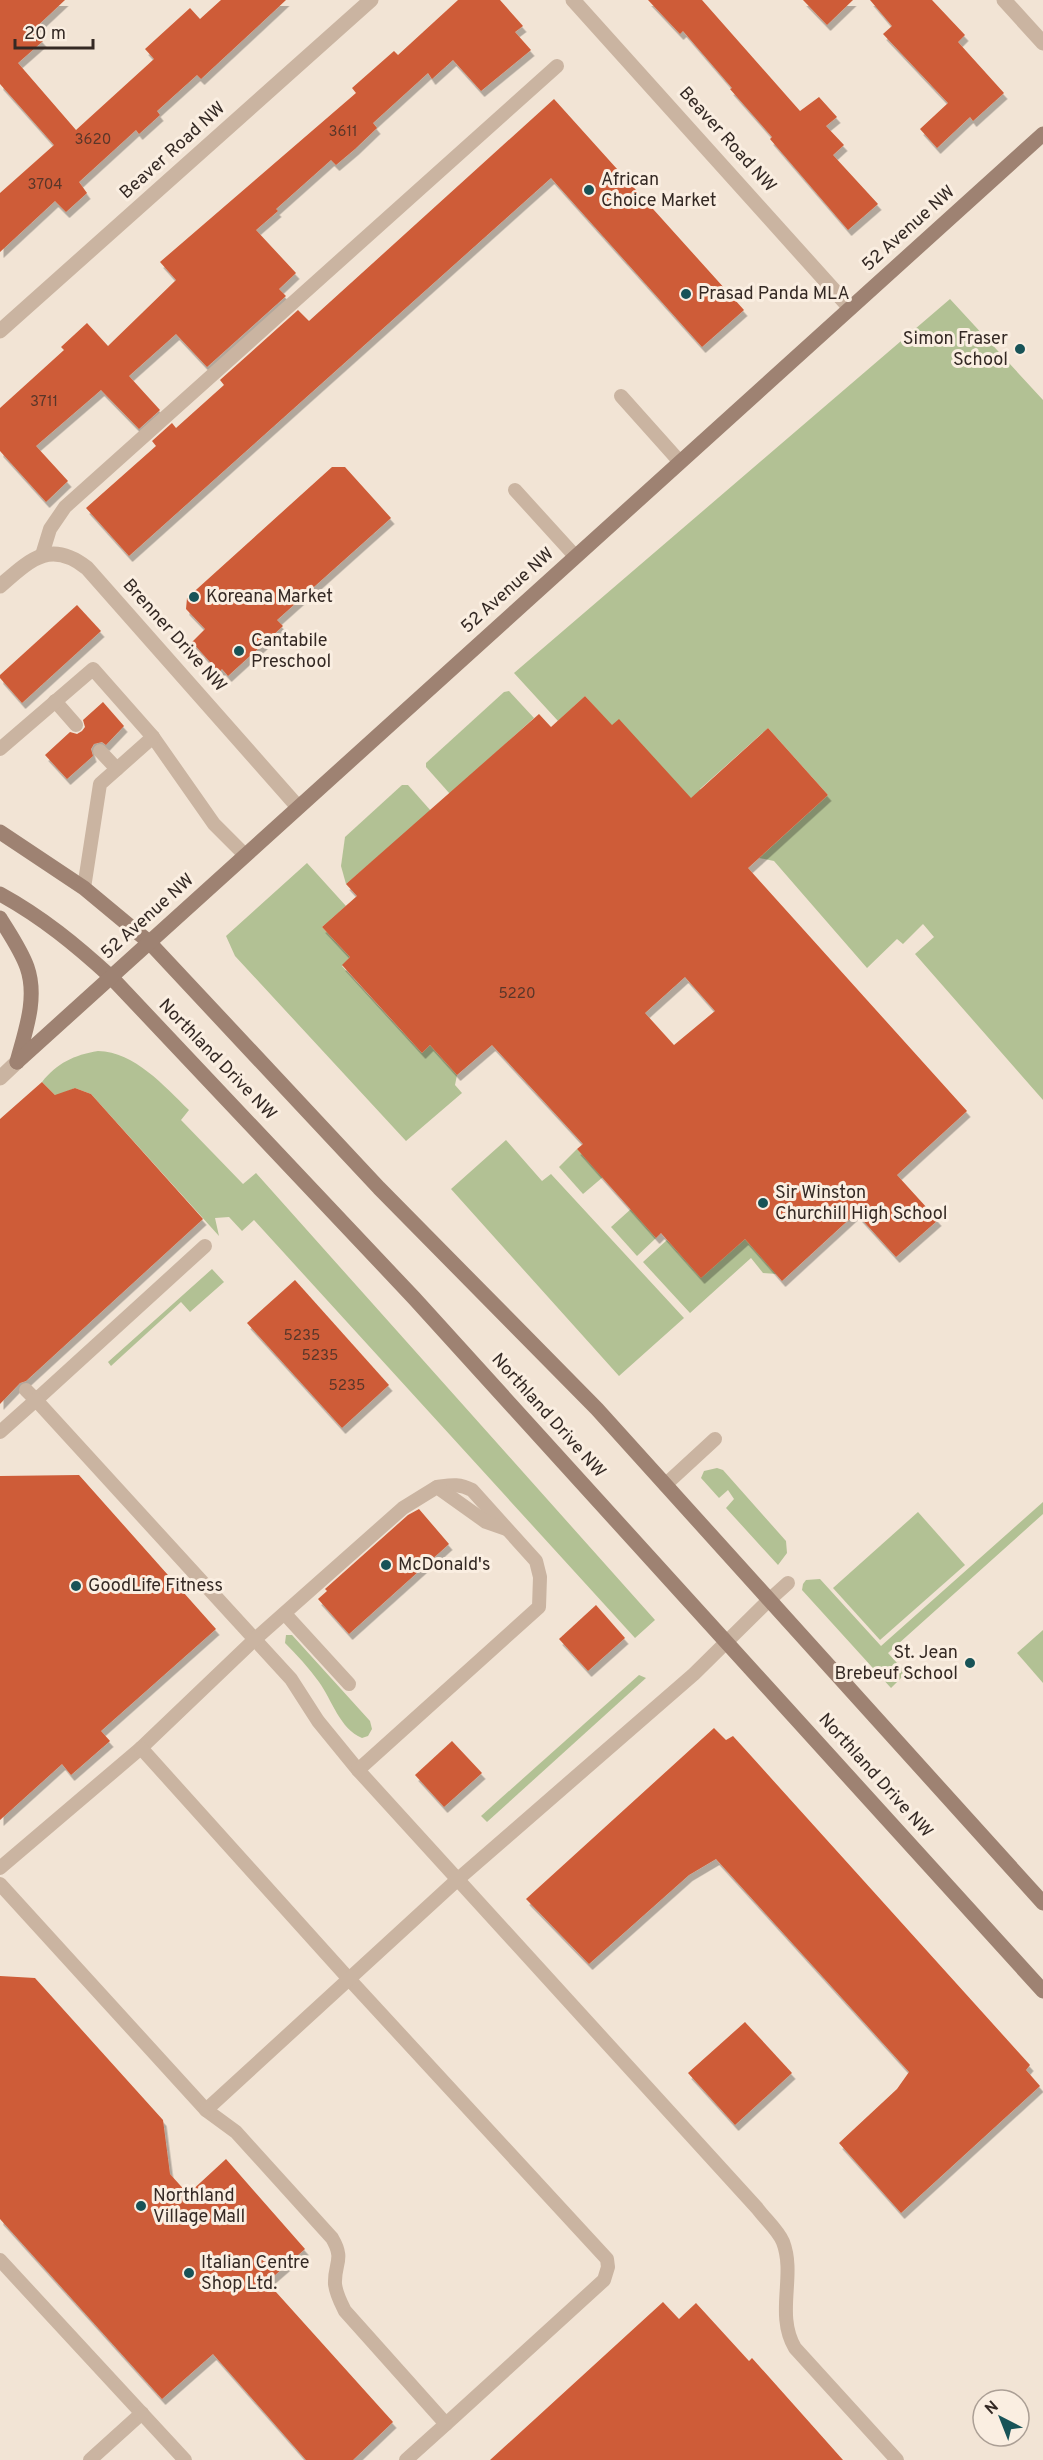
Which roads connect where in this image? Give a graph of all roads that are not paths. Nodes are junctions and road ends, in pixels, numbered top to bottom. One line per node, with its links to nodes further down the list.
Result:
1 (371, 0): 8 (street, Beaver Road NW)
2 (573, 0): 7 (street, Beaver Road NW)
3 (1004, 0): 4 (street)
4 (1043, 43)
5 (557, 66): 12 (lane)
6 (1043, 134): 7 (street, 52 Avenue NW)
7 (850, 308): 10 (street, 52 Avenue NW)
8 (0, 332)
9 (621, 396): 10 (lane)
10 (680, 462): 13 (street, 52 Avenue NW)
11 (515, 490): 13 (lane)
12 (42, 555): 14 (street); 21 (street, Brenner Drive NW)
13 (575, 556): 21 (street, 52 Avenue NW)
14 (0, 586)
15 (55, 701): 16 (lane); 17 (lane); 18 (lane)
16 (76, 725)
17 (153, 737): 20 (lane); 23 (lane)
18 (0, 748)
19 (100, 752): 20 (lane)
20 (117, 769): 24 (lane)
21 (298, 807): 23 (street, 52 Avenue NW)
22 (0, 832): 24 (street, Northland Drive NW)
23 (245, 855): 27 (street, 52 Avenue NW)
24 (84, 888): 27 (street, Northland Drive NW)
25 (0, 894): 28 (street, Northland Drive NW)
26 (0, 918): 29 (street)
27 (149, 942): 28 (street, 52 Avenue NW); 36 (street, Northland Drive NW)
28 (111, 977): 29 (street, 52 Avenue NW); 41 (street, Northland Drive NW)
29 (17, 1062): 30 (street, 52 Avenue NW)
30 (0, 1078)
31 (205, 1246): 33 (lane)
32 (26, 1390): 33 (lane)
33 (36, 1400): 34 (lane); 40 (lane)
34 (0, 1432)
35 (715, 1439): 36 (lane)
36 (665, 1485): 38 (street, Northland Drive NW)
37 (788, 1583): 38 (lane)
38 (768, 1601): 41 (lane); 48 (street, Northland Drive NW)
39 (285, 1614): 40 (lane); 42 (lane); 44 (lane)
40 (254, 1640): 43 (lane); 44 (lane)
41 (726, 1641): 46 (lane); 50 (street, Northland Drive NW)
42 (348, 1684)
43 (141, 1748): 45 (lane); 49 (lane)
44 (358, 1770): 46 (lane)
45 (0, 1868)
46 (457, 1880): 49 (lane); 58 (lane)
47 (0, 1884): 51 (lane)
48 (1043, 1904)
49 (349, 1979): 51 (lane); 54 (lane)
50 (1043, 1991)
51 (206, 2110): 54 (lane)
52 (0, 2260): 53 (lane)
53 (142, 2413): 55 (lane); 56 (lane)
54 (446, 2424): 57 (lane)
55 (182, 2459)
56 (90, 2460)
57 (406, 2460)
58 (897, 2460)

